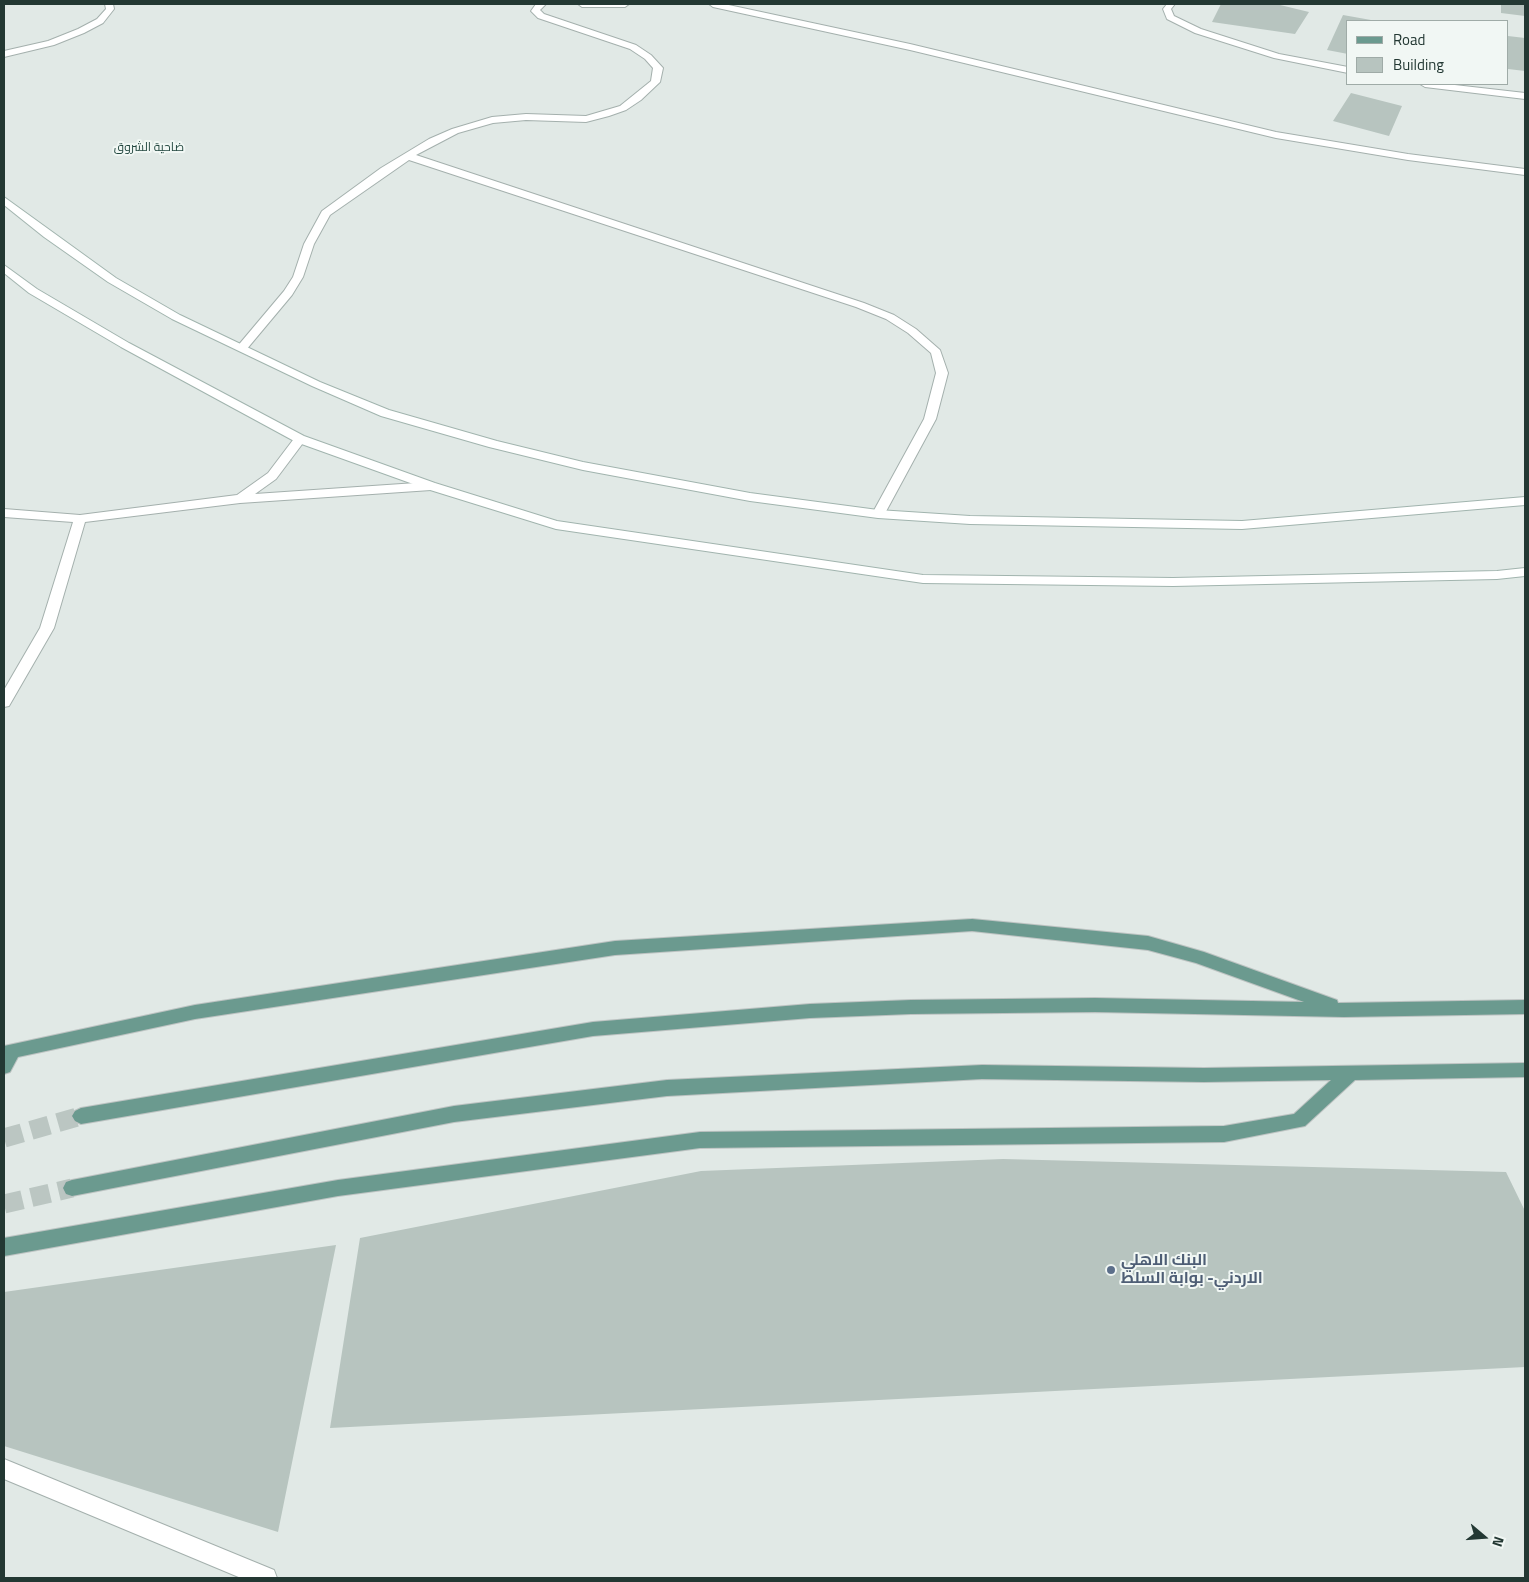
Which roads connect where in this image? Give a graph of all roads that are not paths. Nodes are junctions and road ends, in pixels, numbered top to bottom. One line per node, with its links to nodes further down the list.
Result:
1 (109, 4): 7 (street)
2 (542, 4): 11 (street)
3 (582, 4): 4 (street)
4 (625, 4)
5 (713, 4): 12 (street)
6 (1171, 4): 8 (street)
7 (4, 54)
8 (1346, 70)
9 (1433, 85): 10 (street)
10 (1525, 96)
11 (408, 156): 15 (street); 21 (street)
12 (1525, 172)
13 (4, 200): 15 (street)
14 (4, 268): 16 (street)
15 (242, 348): 21 (street)
16 (300, 439): 17 (street); 18 (street)
17 (431, 486): 18 (street); 23 (street)
18 (240, 499): 22 (street)
19 (1525, 501): 21 (street)
20 (4, 513): 22 (street)
21 (878, 514)
22 (80, 519): 24 (street)
23 (1525, 572)
24 (4, 702)
25 (1525, 1007): 26 (main road)
26 (1344, 1010): 27 (main road); 31 (main road)
27 (8, 1052): 28 (main road)
28 (4, 1067)
29 (1525, 1070): 30 (main road)
30 (1350, 1074): 32 (main road); 33 (main road)
31 (82, 1116)
32 (72, 1188)
33 (4, 1248)
34 (4, 1470): 35 (street)
35 (266, 1578)

